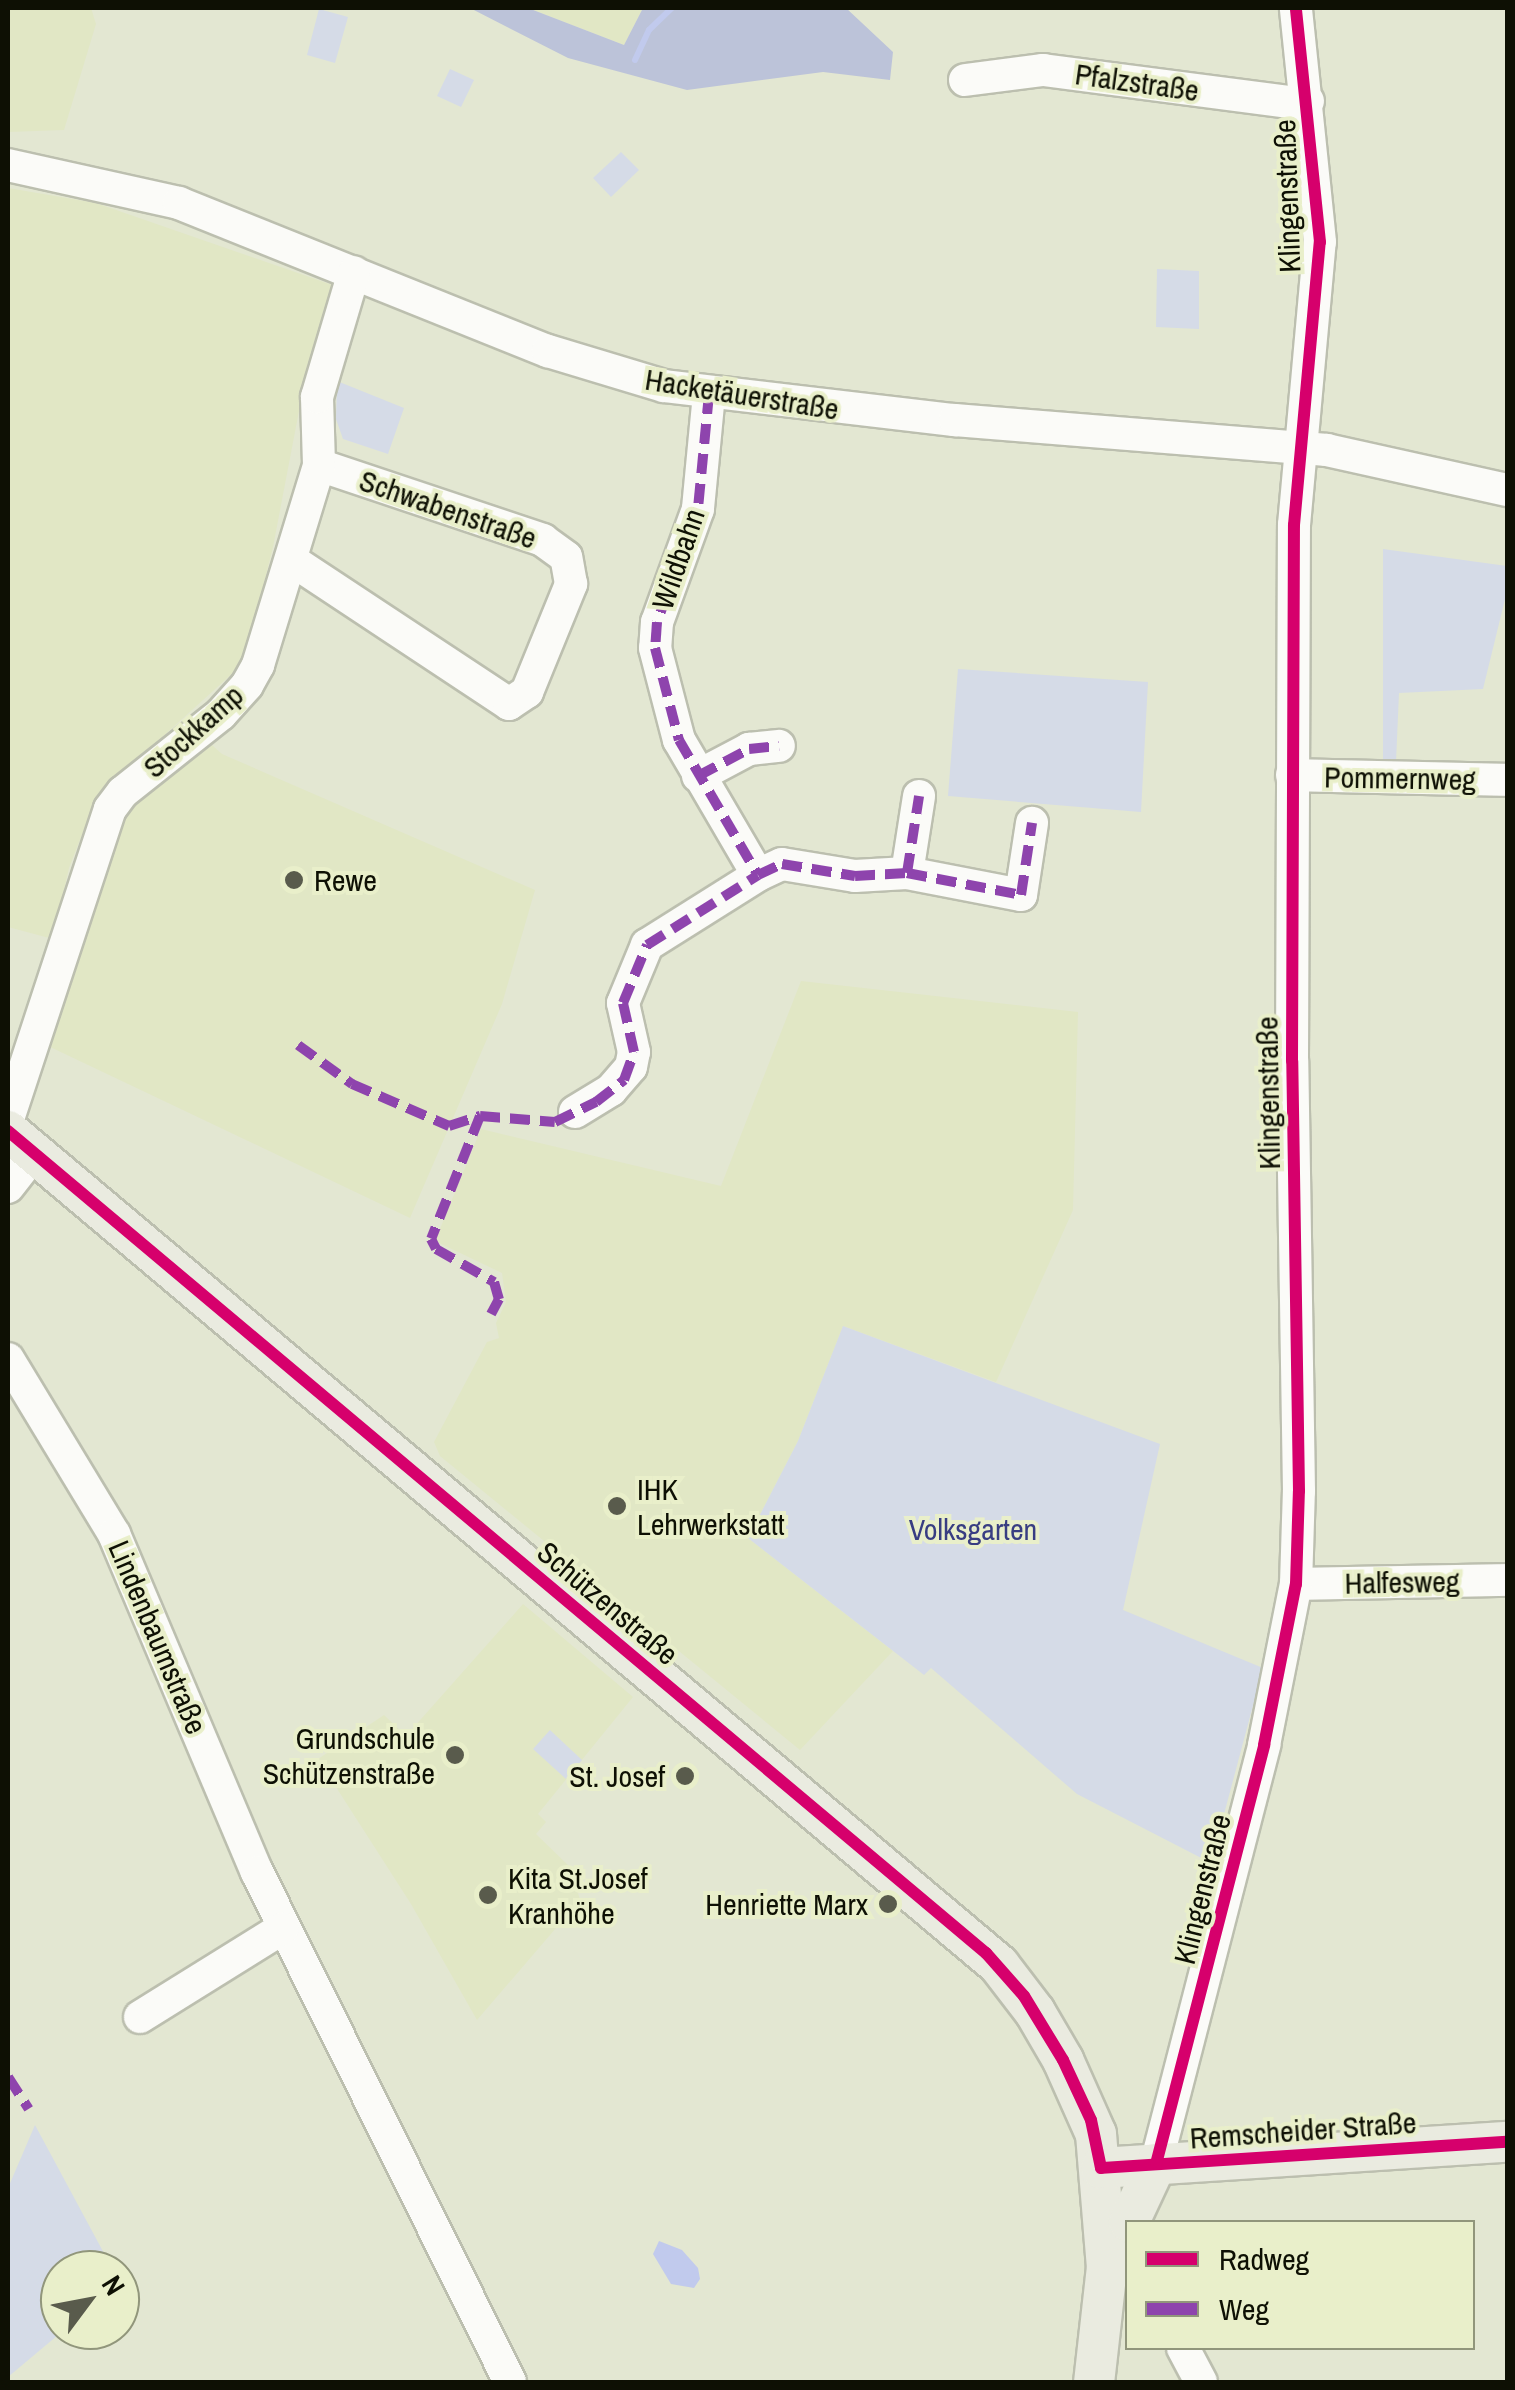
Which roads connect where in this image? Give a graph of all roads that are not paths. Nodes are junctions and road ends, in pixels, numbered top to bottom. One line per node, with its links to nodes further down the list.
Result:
1 (1296, 8): 3 (street, Klingenstraße)
2 (965, 80): 3 (street, Pfalzstraße)
3 (1308, 100): 7 (street, Klingenstraße)
4 (8, 165): 5 (street, Hacketäuerstraße)
5 (354, 272): 6 (street, Hacketäuerstraße); 8 (street, Stockkamp)
6 (708, 394): 7 (street, Hacketäuerstraße); 12 (street, Wildbahn)
7 (1298, 448): 9 (street, Hacketäuerstraße); 13 (street, Klingenstraße)
8 (320, 465): 10 (street, Stockkamp); 10 (street, Schwabenstraße)
9 (1508, 490)
10 (294, 561): 20 (street, Stockkamp)
11 (778, 746): 12 (street)
12 (698, 776): 18 (street, Wildbahn)
13 (1292, 776): 14 (street, Pommernweg); 25 (street, Klingenstraße)
14 (1508, 780)
15 (919, 796): 17 (street)
16 (1032, 823): 17 (street)
17 (908, 873): 18 (street)
18 (758, 875): 19 (street)
19 (576, 1112)
20 (8, 1120)
21 (20, 1143): 22 (street); 30 (main road, Schützenstraße)
22 (8, 1187)
23 (8, 1359): 26 (street, Lindenbaumstraße)
24 (1508, 1580): 25 (street, Halfesweg)
25 (1296, 1584): 29 (street, Klingenstraße)
26 (283, 1928): 27 (street); 35 (street, Lindenbaumstraße)
27 (140, 2017)
28 (1508, 2142): 29 (main road, Remscheider Straße)
29 (1156, 2164): 30 (main road, Remscheider Straße); 31 (main road)
30 (1101, 2168): 33 (main road, Schützenstraße)
31 (1130, 2220)
32 (1125, 2238): 33 (main road)
33 (1117, 2274): 36 (main road)
34 (1184, 2350): 37 (street)
35 (510, 2382)
36 (1094, 2382)
37 (1200, 2382)

